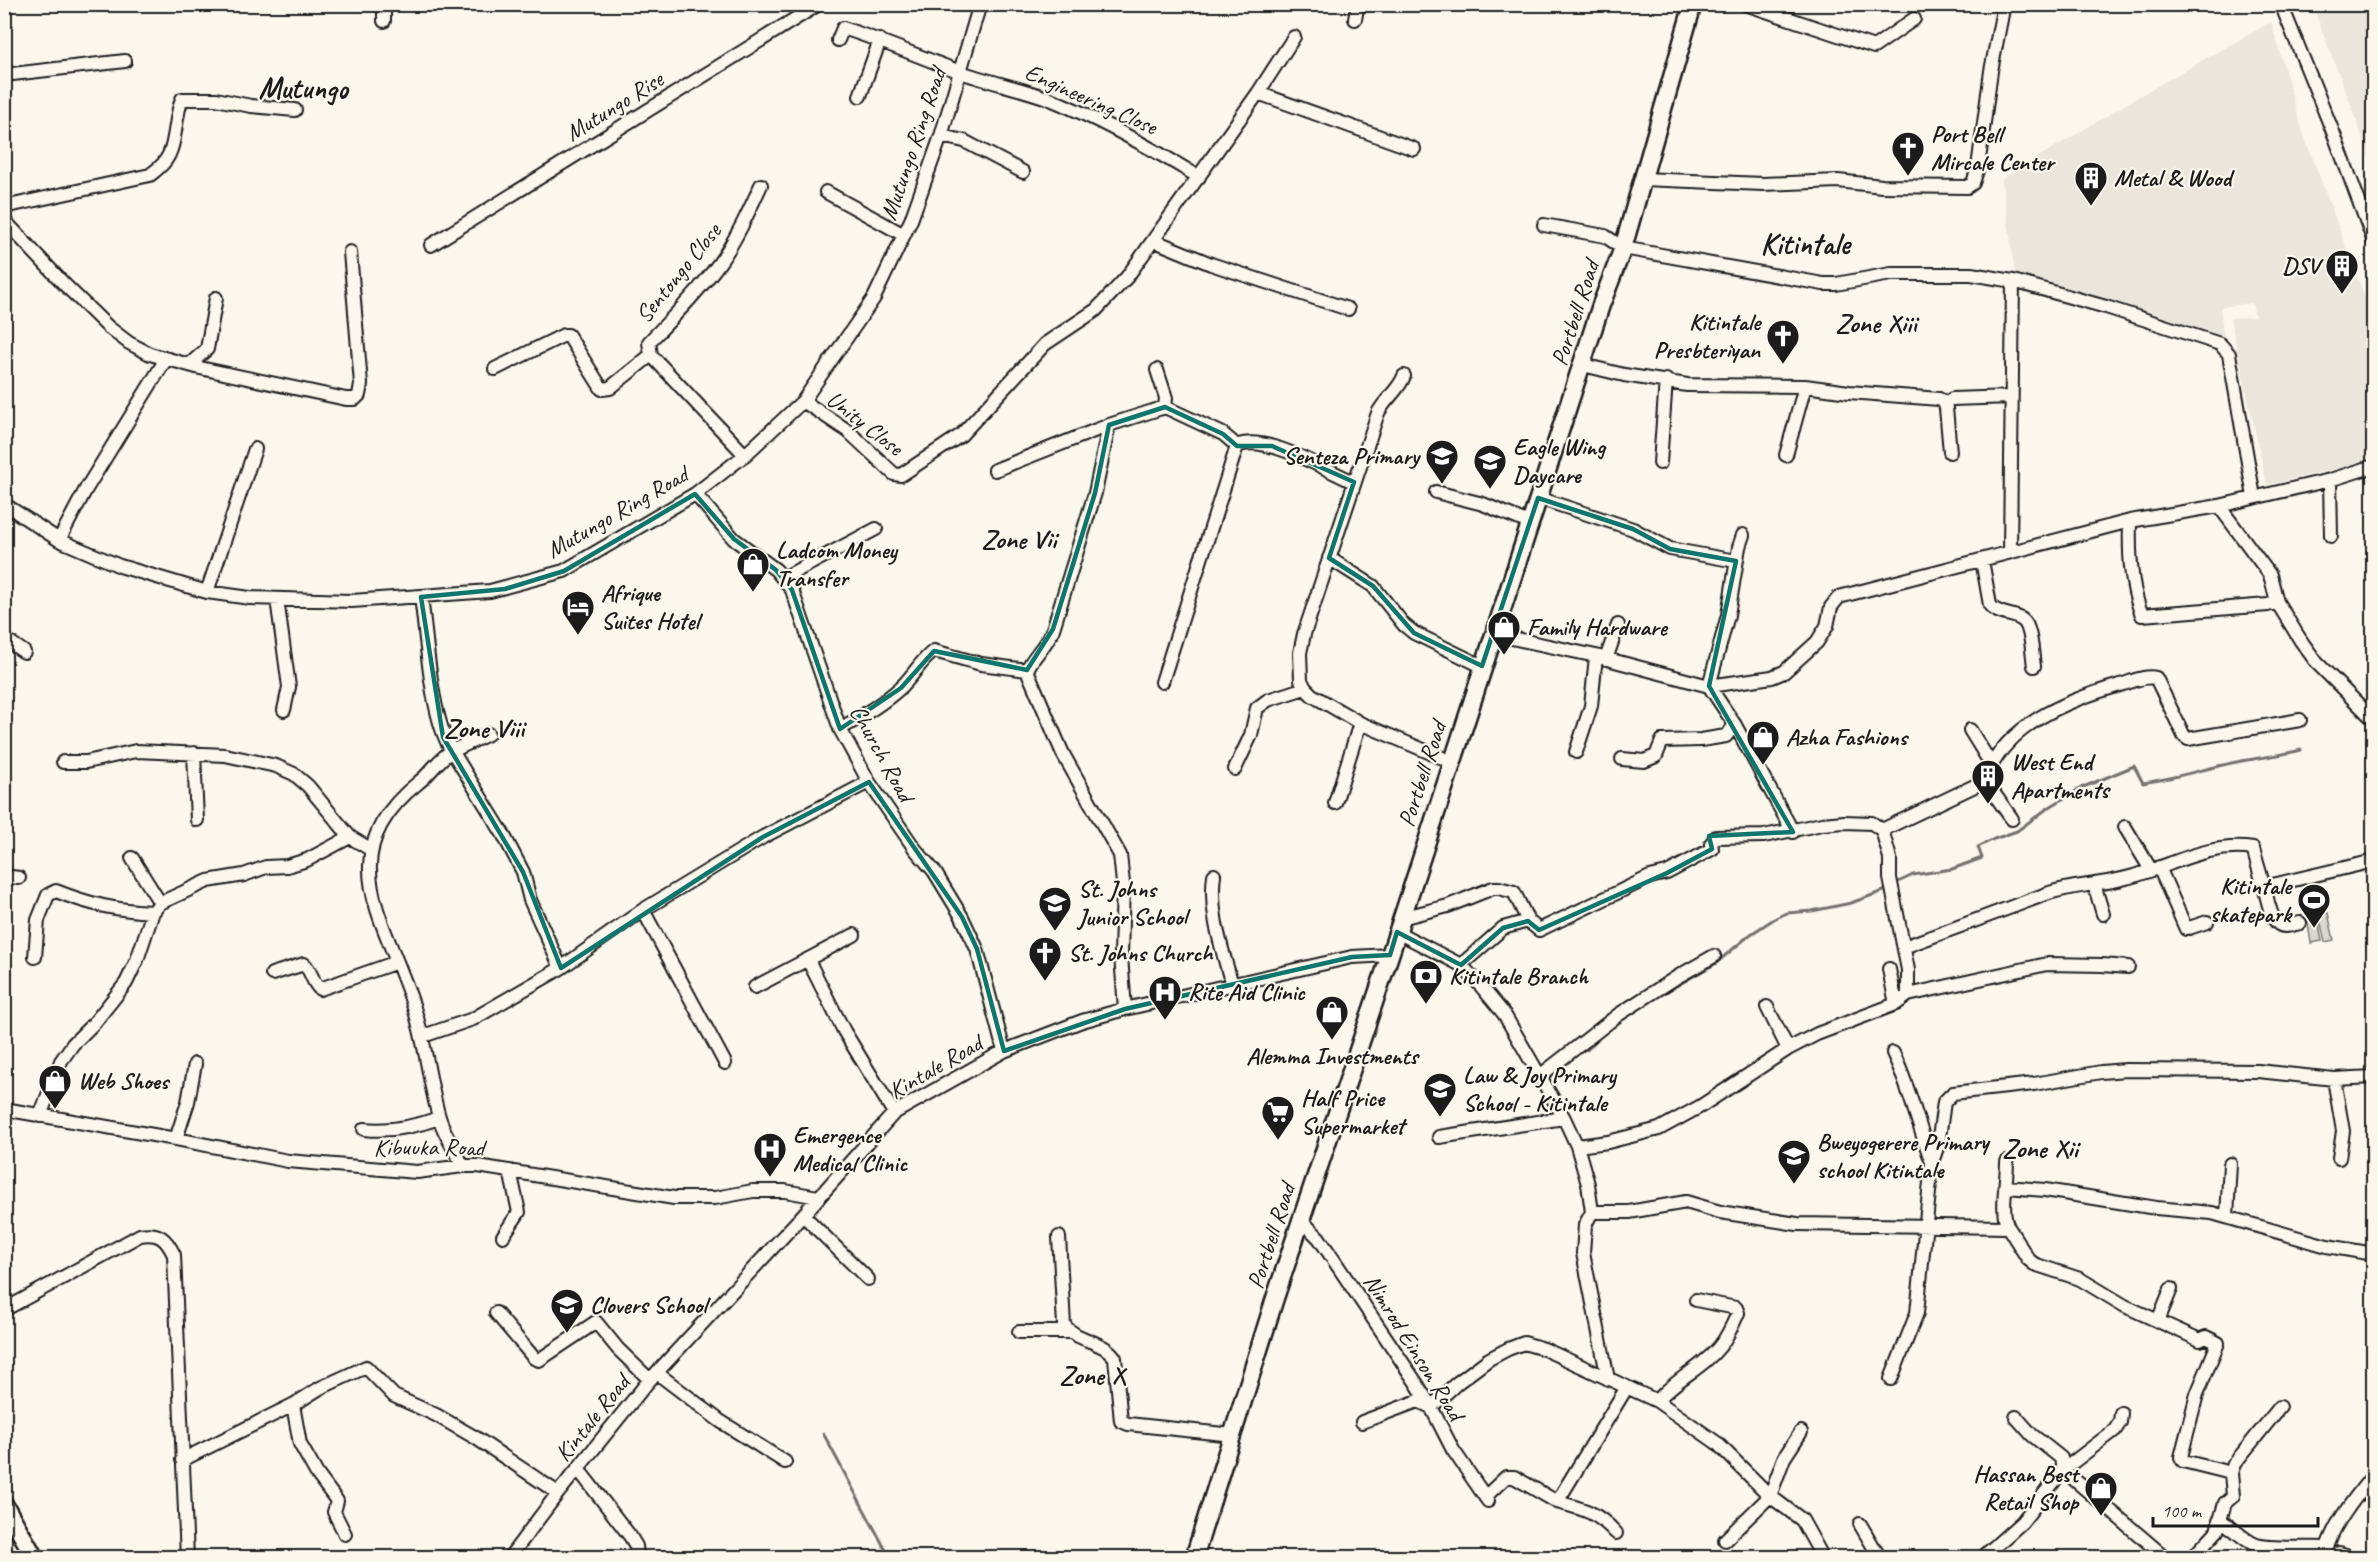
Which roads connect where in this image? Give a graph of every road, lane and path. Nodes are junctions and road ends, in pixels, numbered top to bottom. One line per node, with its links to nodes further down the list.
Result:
1 (384, 4): 11 (street)
2 (819, 4): 34 (street, Mutungo Rise)
3 (980, 4): 16 (street, Mutungo Ring Road)
4 (1358, 4): 9 (street)
5 (1693, 4): 25 (main road, Portbell Road)
6 (1745, 4): 10 (street)
7 (2004, 4): 25 (street)
8 (2281, 4): 33 (street)
9 (1355, 19)
10 (1914, 19)
11 (384, 21)
12 (1294, 37): 18 (street)
13 (838, 40): 14 (street, Engineering Close)
14 (880, 40): 16 (street, Engineering Close); 19 (street)
15 (125, 61): 17 (street)
16 (960, 72): 21 (street, Mutungo Ring Road); 24 (street, Engineering Close)
17 (4, 75)
18 (1258, 93): 22 (street); 24 (street)
19 (860, 96)
20 (295, 110): 28 (street)
21 (942, 136): 23 (street); 31 (street, Mutungo Ring Road)
22 (1414, 149)
23 (1023, 172)
24 (1199, 177): 32 (street)
25 (1642, 179): 35 (main road, Portbell Road)
26 (761, 185): 40 (street, Sentongo Close)
27 (826, 192): 31 (street)
28 (4, 207)
29 (4, 220): 41 (street)
30 (1544, 225): 35 (street)
31 (904, 235): 51 (street, Mutungo Ring Road)
32 (1155, 240): 39 (street); 51 (street, Unity Close)
33 (2373, 242)
34 (431, 245)
35 (1623, 248): 37 (street); 43 (main road, Portbell Road)
36 (351, 252): 42 (street)
37 (2013, 281): 49 (street); 66 (street)
38 (216, 298): 42 (street)
39 (1348, 309)
40 (651, 355): 44 (street, Sentongo Close); 57 (street, Sentongo Close)
41 (166, 358): 42 (street); 75 (street)
42 (189, 365)
43 (1583, 365): 47 (street); 67 (main road, Portbell Road)
44 (495, 369)
45 (1157, 370): 52 (street)
46 (1404, 376): 63 (street)
47 (1666, 380): 48 (street); 59 (street)
48 (1804, 386): 56 (street); 58 (street)
49 (2010, 397): 50 (street); 76 (street)
50 (1952, 399)
51 (803, 401): 57 (street, Mutungo Ring Road)
52 (1165, 406): 53 (street); 54 (street)
53 (1109, 425): 61 (street); 92 (street)
54 (1237, 446): 63 (street); 93 (street)
55 (255, 449): 81 (street)
56 (1950, 452)
57 (745, 455): 65 (street, Mutungo Ring Road)
58 (1786, 455)
59 (1660, 463)
60 (2373, 466): 62 (street)
61 (995, 470)
62 (2330, 480): 66 (street); 74 (street)
63 (1354, 482): 77 (street)
64 (1436, 492): 71 (street)
65 (695, 494): 80 (street, Church Road); 82 (street, Mutungo Ring Road)
66 (2254, 497): 69 (street)
67 (1538, 498): 71 (main road, Portbell Road); 79 (street)
68 (4, 504): 75 (street, Mutungo Ring Road)
69 (2219, 506): 70 (street); 84 (street)
70 (2130, 521): 76 (street); 84 (street)
71 (1529, 523): 86 (main road, Portbell Road)
72 (876, 529): 80 (street)
73 (1743, 535): 79 (street)
74 (2331, 536)
75 (59, 540): 81 (street, Mutungo Ring Road)
76 (2010, 552): 78 (street)
77 (1329, 558): 90 (street); 95 (street)
78 (1982, 560): 91 (street); 94 (street)
79 (1736, 561): 94 (street)
80 (783, 578): 101 (street, Church Road)
81 (207, 592): 83 (street, Mutungo Ring Road)
82 (422, 597): 83 (street, Mutungo Ring Road); 104 (street)
83 (277, 599): 96 (street)
84 (2277, 602): 98 (street)
85 (1618, 625): 89 (street)
86 (1493, 634): 89 (street); 90 (main road, Portbell Road)
87 (4, 638): 88 (street)
88 (24, 652)
89 (1601, 658): 94 (street); 105 (street)
90 (1482, 666): 109 (main road, Portbell Road)
91 (2034, 666)
92 (1027, 670): 101 (street); 154 (street)
93 (1162, 682)
94 (1709, 686): 100 (street)
95 (1305, 688): 99 (street); 111 (street)
96 (284, 710)
97 (2300, 720): 110 (street)
98 (2373, 720)
99 (1360, 723): 109 (street); 114 (street)
100 (1735, 725): 107 (street); 119 (street)
101 (840, 729): 113 (street, Church Road)
102 (1970, 730): 110 (street)
103 (488, 734): 104 (street)
104 (452, 751): 121 (street); 146 (street)
105 (1576, 752)
106 (194, 753): 108 (street); 116 (street); 120 (street)
107 (1622, 759)
108 (63, 762)
109 (1452, 762): 136 (main road, Portbell Road)
110 (1991, 764): 112 (street)
111 (1235, 769)
112 (1985, 781): 115 (street); 118 (street)
113 (869, 782): 131 (street); 157 (street, Church Road)
114 (1335, 803)
115 (2012, 819)
116 (197, 820)
117 (2125, 827): 124 (street)
118 (1882, 830): 119 (street); 138 (street)
119 (1793, 832): 133 (street)
120 (350, 837): 121 (street); 130 (street)
121 (370, 849): 143 (street)
122 (132, 858): 130 (street)
123 (2373, 861): 129 (street)
124 (2155, 869): 128 (street); 129 (street); 134 (street)
125 (1214, 874): 149 (street)
126 (4, 876): 127 (street)
127 (19, 878)
128 (2094, 884): 132 (street); 138 (street)
129 (2264, 887): 135 (street)
130 (157, 907): 141 (street); 166 (street)
131 (644, 910): 146 (street); 159 (street)
132 (2103, 914)
133 (1527, 921): 136 (street); 144 (street)
134 (2207, 922)
135 (2300, 923)
136 (1399, 925): 139 (main road, Portbell Road); 144 (street)
137 (854, 935): 142 (street)
138 (1904, 947): 151 (street)
139 (1390, 955): 149 (street, Kintale Road); 184 (main road, Portbell Road)
140 (1714, 956): 161 (street)
141 (35, 957)
142 (808, 960): 150 (street); 165 (street)
143 (397, 962): 148 (street); 155 (street)
144 (1461, 965): 161 (street)
145 (2128, 967): 151 (street)
146 (561, 968): 155 (street)
147 (1889, 969): 152 (street)
148 (272, 974)
149 (1232, 985): 154 (street, Kintale Road)
150 (755, 987)
151 (1908, 995): 152 (street)
152 (1896, 1004): 156 (street)
153 (1767, 1007): 156 (street)
154 (1125, 1009): 157 (street, Kintale Road)
155 (423, 1036): 167 (street)
156 (1788, 1049): 172 (street)
157 (1004, 1051): 165 (street, Kintale Road)
158 (1893, 1053): 174 (street)
159 (725, 1063)
160 (195, 1064): 171 (street)
161 (1541, 1075): 168 (street)
162 (2373, 1077): 163 (street)
163 (2334, 1079): 173 (street); 174 (street)
164 (4, 1108): 166 (street, Kibuuka Road)
165 (894, 1113): 180 (street, Kintale Road)
166 (40, 1116): 171 (street, Kibuuka Road)
167 (439, 1118): 169 (street); 177 (street)
168 (1564, 1118): 170 (street); 172 (street)
169 (364, 1129)
170 (1439, 1137)
171 (176, 1139): 177 (street, Kibuuka Road)
172 (1577, 1146): 181 (street)
173 (2339, 1158)
174 (1932, 1161): 185 (street)
175 (2007, 1162): 179 (street)
176 (2230, 1164): 183 (street)
177 (463, 1166): 178 (street, Kibuuka Road)
178 (510, 1171): 180 (street, Kibuuka Road); 187 (street)
179 (2007, 1187): 183 (street); 186 (street)
180 (818, 1197): 182 (street, Kintale Road)
181 (1592, 1212): 185 (street); 199 (street)
182 (803, 1215): 190 (street); 198 (street, Kintale Road)
183 (2227, 1216): 189 (street)
184 (1301, 1220): 204 (street, Nimrod Einson Road); 210 (main road, Portbell Road)
185 (1924, 1226): 186 (street); 200 (street)
186 (2008, 1227): 195 (street)
187 (503, 1236)
188 (1059, 1237): 197 (street)
189 (2373, 1254)
190 (868, 1279)
191 (2171, 1289): 195 (street)
192 (1696, 1300): 202 (street)
193 (4, 1310): 211 (street)
194 (496, 1313): 198 (street)
195 (2158, 1321): 215 (street)
196 (1019, 1332): 197 (street)
197 (1069, 1332): 210 (street)
198 (653, 1376): 212 (street); 213 (street, Kintale Road)
199 (1608, 1378): 201 (street); 204 (street)
200 (1891, 1379)
201 (1627, 1387): 202 (street); 219 (street)
202 (1657, 1401): 218 (street)
203 (293, 1405): 211 (street); 217 (street); 224 (street)
204 (1431, 1407): 208 (street); 219 (street, Nimrod Einson Road)
205 (2280, 1407): 215 (street)
206 (2121, 1413): 214 (street)
207 (2016, 1417): 214 (street)
208 (1362, 1422)
209 (1801, 1432): 218 (street)
210 (1233, 1435): 233 (main road, Portbell Road)
211 (182, 1460): 230 (street)
212 (785, 1462)
213 (578, 1469): 217 (street, Kintale Road); 232 (street)
214 (2063, 1470): 228 (street); 237 (street)
215 (2232, 1473): 221 (street)
216 (2373, 1474): 226 (street)
217 (558, 1493): 231 (street, Kintale Road)
218 (1770, 1496): 225 (street); 234 (street)
219 (1557, 1502): 223 (street)
220 (5, 1506): 229 (main road)
221 (2219, 1520): 226 (street); 238 (street)
222 (1860, 1524): 235 (street)
223 (1617, 1533)
224 (345, 1534)
225 (1725, 1540)
226 (2325, 1553)
227 (2339, 1553): 239 (street)
228 (1986, 1555): 236 (street)
229 (35, 1557)
230 (187, 1557)
231 (509, 1557)
232 (637, 1557)
233 (1194, 1557)
234 (1823, 1557)
235 (1880, 1557)
236 (2006, 1557)
237 (2166, 1557)
238 (2192, 1557)
239 (2354, 1557)

